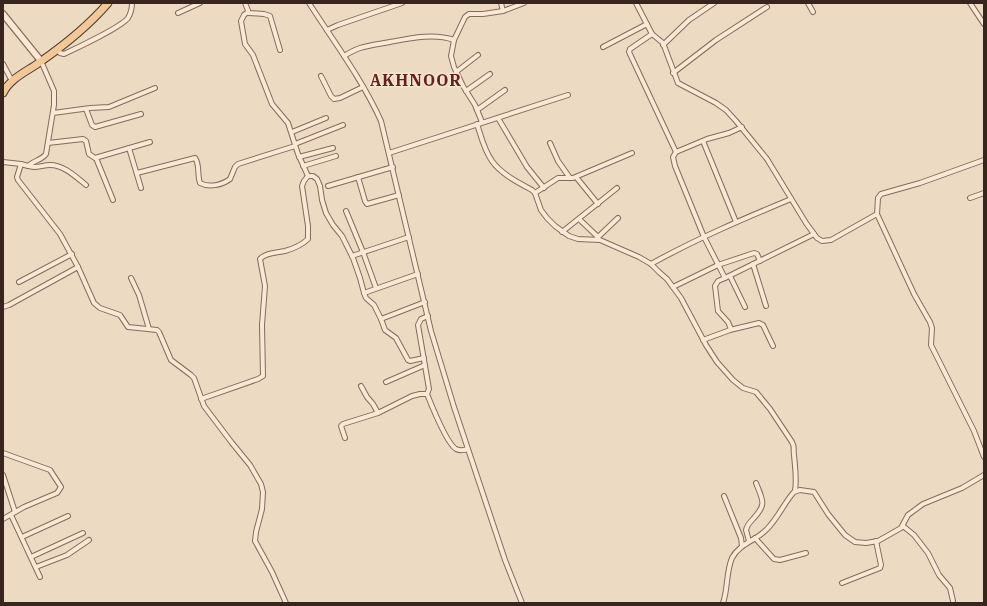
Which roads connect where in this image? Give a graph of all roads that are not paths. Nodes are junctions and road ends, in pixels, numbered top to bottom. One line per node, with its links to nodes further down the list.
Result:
1 (108, 3): 26 (main road)
2 (132, 3): 26 (street)
3 (200, 3): 17 (street)
4 (246, 3): 15 (street)
5 (309, 3): 21 (street)
6 (402, 3): 21 (street)
7 (501, 3): 14 (street)
8 (524, 3): 14 (street)
9 (636, 3): 19 (street)
10 (714, 3): 24 (street)
11 (808, 3): 16 (street)
12 (970, 3): 20 (street)
13 (767, 7): 33 (street)
14 (503, 11): 23 (street)
15 (248, 12): 27 (street); 53 (street)
16 (814, 12)
17 (178, 13)
18 (3, 14): 30 (street)
19 (647, 24): 22 (street); 25 (street)
20 (984, 24)
21 (327, 30): 29 (street)
22 (652, 34): 24 (street); 61 (street)
23 (452, 40): 29 (street); 32 (street)
24 (663, 45): 33 (street)
25 (602, 47)
26 (57, 49): 30 (main road)
27 (280, 50)
28 (478, 55): 32 (street)
29 (344, 56): 37 (street)
30 (41, 61): 36 (main road); 45 (street)
31 (3, 64): 36 (street)
32 (456, 72): 40 (street)
33 (673, 73): 52 (street)
34 (490, 74): 40 (street)
35 (321, 76): 37 (street)
36 (12, 81): 41 (main road)
37 (363, 87): 62 (street)
38 (155, 88): 43 (street)
39 (505, 90): 44 (street)
40 (466, 91): 44 (street)
41 (3, 92)
42 (568, 95): 48 (street)
43 (86, 109): 45 (street); 46 (street)
44 (477, 110): 49 (street)
45 (53, 113): 56 (street)
46 (141, 114)
47 (326, 118): 53 (street)
48 (498, 118): 49 (street); 81 (street)
49 (482, 122): 50 (street)
50 (475, 124): 62 (street); 83 (street)
51 (343, 125): 58 (street)
52 (742, 127): 54 (street); 87 (street)
53 (292, 132): 58 (street)
54 (703, 141): 61 (street); 94 (street)
55 (150, 142): 59 (street)
56 (48, 143): 66 (street); 70 (street)
57 (550, 143): 77 (street)
58 (295, 145): 65 (street); 73 (street)
59 (129, 148): 66 (street); 73 (street)
60 (333, 148): 65 (street)
61 (676, 152): 97 (street)
62 (389, 153): 72 (street)
63 (632, 153): 75 (street)
64 (336, 156): 71 (street)
65 (299, 157): 71 (street)
66 (96, 158): 88 (street)
67 (984, 160): 91 (street)
68 (3, 162): 69 (street)
69 (21, 164): 70 (street); 101 (street)
70 (28, 166): 78 (street)
71 (302, 166): 74 (street)
72 (393, 167): 76 (street); 85 (street)
73 (137, 173): 80 (street)
74 (308, 176): 102 (street); 131 (street)
75 (576, 176): 77 (street); 89 (street)
76 (358, 177): 79 (street); 85 (street)
77 (570, 178): 81 (street)
78 (86, 185)
79 (328, 186)
80 (141, 188)
81 (544, 188): 83 (street)
82 (617, 188): 89 (street)
83 (535, 193): 95 (street)
84 (984, 193): 86 (street)
85 (399, 195): 98 (street)
86 (970, 198)
87 (791, 199): 94 (street); 96 (street)
88 (112, 200)
89 (598, 204): 93 (street)
90 (346, 211): 100 (street)
91 (877, 214): 96 (street); 136 (street)
92 (618, 218): 99 (street)
93 (579, 219): 95 (street); 99 (street)
94 (736, 222): 97 (street)
95 (562, 232): 99 (street)
96 (814, 234): 103 (street)
97 (704, 236): 104 (street); 106 (street)
98 (409, 237): 100 (street); 108 (street)
99 (597, 238): 104 (street)
100 (363, 252): 102 (street); 113 (street)
101 (72, 254): 107 (street); 112 (street)
102 (352, 256): 115 (street)
103 (760, 261): 105 (street); 106 (street)
104 (651, 264): 114 (street)
105 (753, 264): 109 (street); 117 (street)
106 (718, 265): 111 (street); 114 (street)
107 (78, 266): 118 (street); 122 (street)
108 (418, 274): 113 (street); 116 (street)
109 (730, 276): 111 (street); 119 (street)
110 (131, 278): 122 (street)
111 (725, 278): 123 (street)
112 (19, 282)
113 (376, 288): 115 (street)
114 (673, 288): 124 (street)
115 (364, 293): 121 (street)
116 (425, 302): 120 (street); 121 (street)
117 (766, 306)
118 (3, 307)
119 (745, 307)
120 (428, 316): 126 (street); 134 (street)
121 (381, 319): 126 (street)
122 (149, 329): 131 (street)
123 (731, 329): 124 (street); 125 (street)
124 (703, 340): 140 (street)
125 (773, 346)
126 (424, 358): 127 (street)
127 (425, 365): 128 (street); 130 (street)
128 (386, 382)
129 (361, 386): 132 (street)
130 (427, 394): 132 (street); 134 (street)
131 (201, 399): 159 (street)
132 (378, 413): 133 (street)
133 (345, 438)
134 (468, 449): 160 (street)
135 (3, 453): 142 (street)
136 (984, 457)
137 (3, 475): 142 (street)
138 (984, 475): 145 (street)
139 (756, 483): 150 (street)
140 (800, 491): 148 (street); 151 (street)
141 (724, 496): 152 (street)
142 (13, 513): 144 (street); 147 (street)
143 (68, 516): 147 (street)
144 (3, 519)
145 (902, 526): 151 (street); 158 (street)
146 (83, 533): 154 (street)
147 (22, 537): 154 (street)
148 (755, 538): 150 (street); 153 (street)
149 (89, 540): 155 (street)
150 (749, 541): 152 (street)
151 (876, 541): 157 (street)
152 (742, 546): 161 (street)
153 (806, 553)
154 (31, 557): 155 (street)
155 (36, 567): 156 (street)
156 (40, 577)
157 (842, 583)
158 (953, 601)
159 (286, 603)
160 (522, 603)
161 (723, 603)

